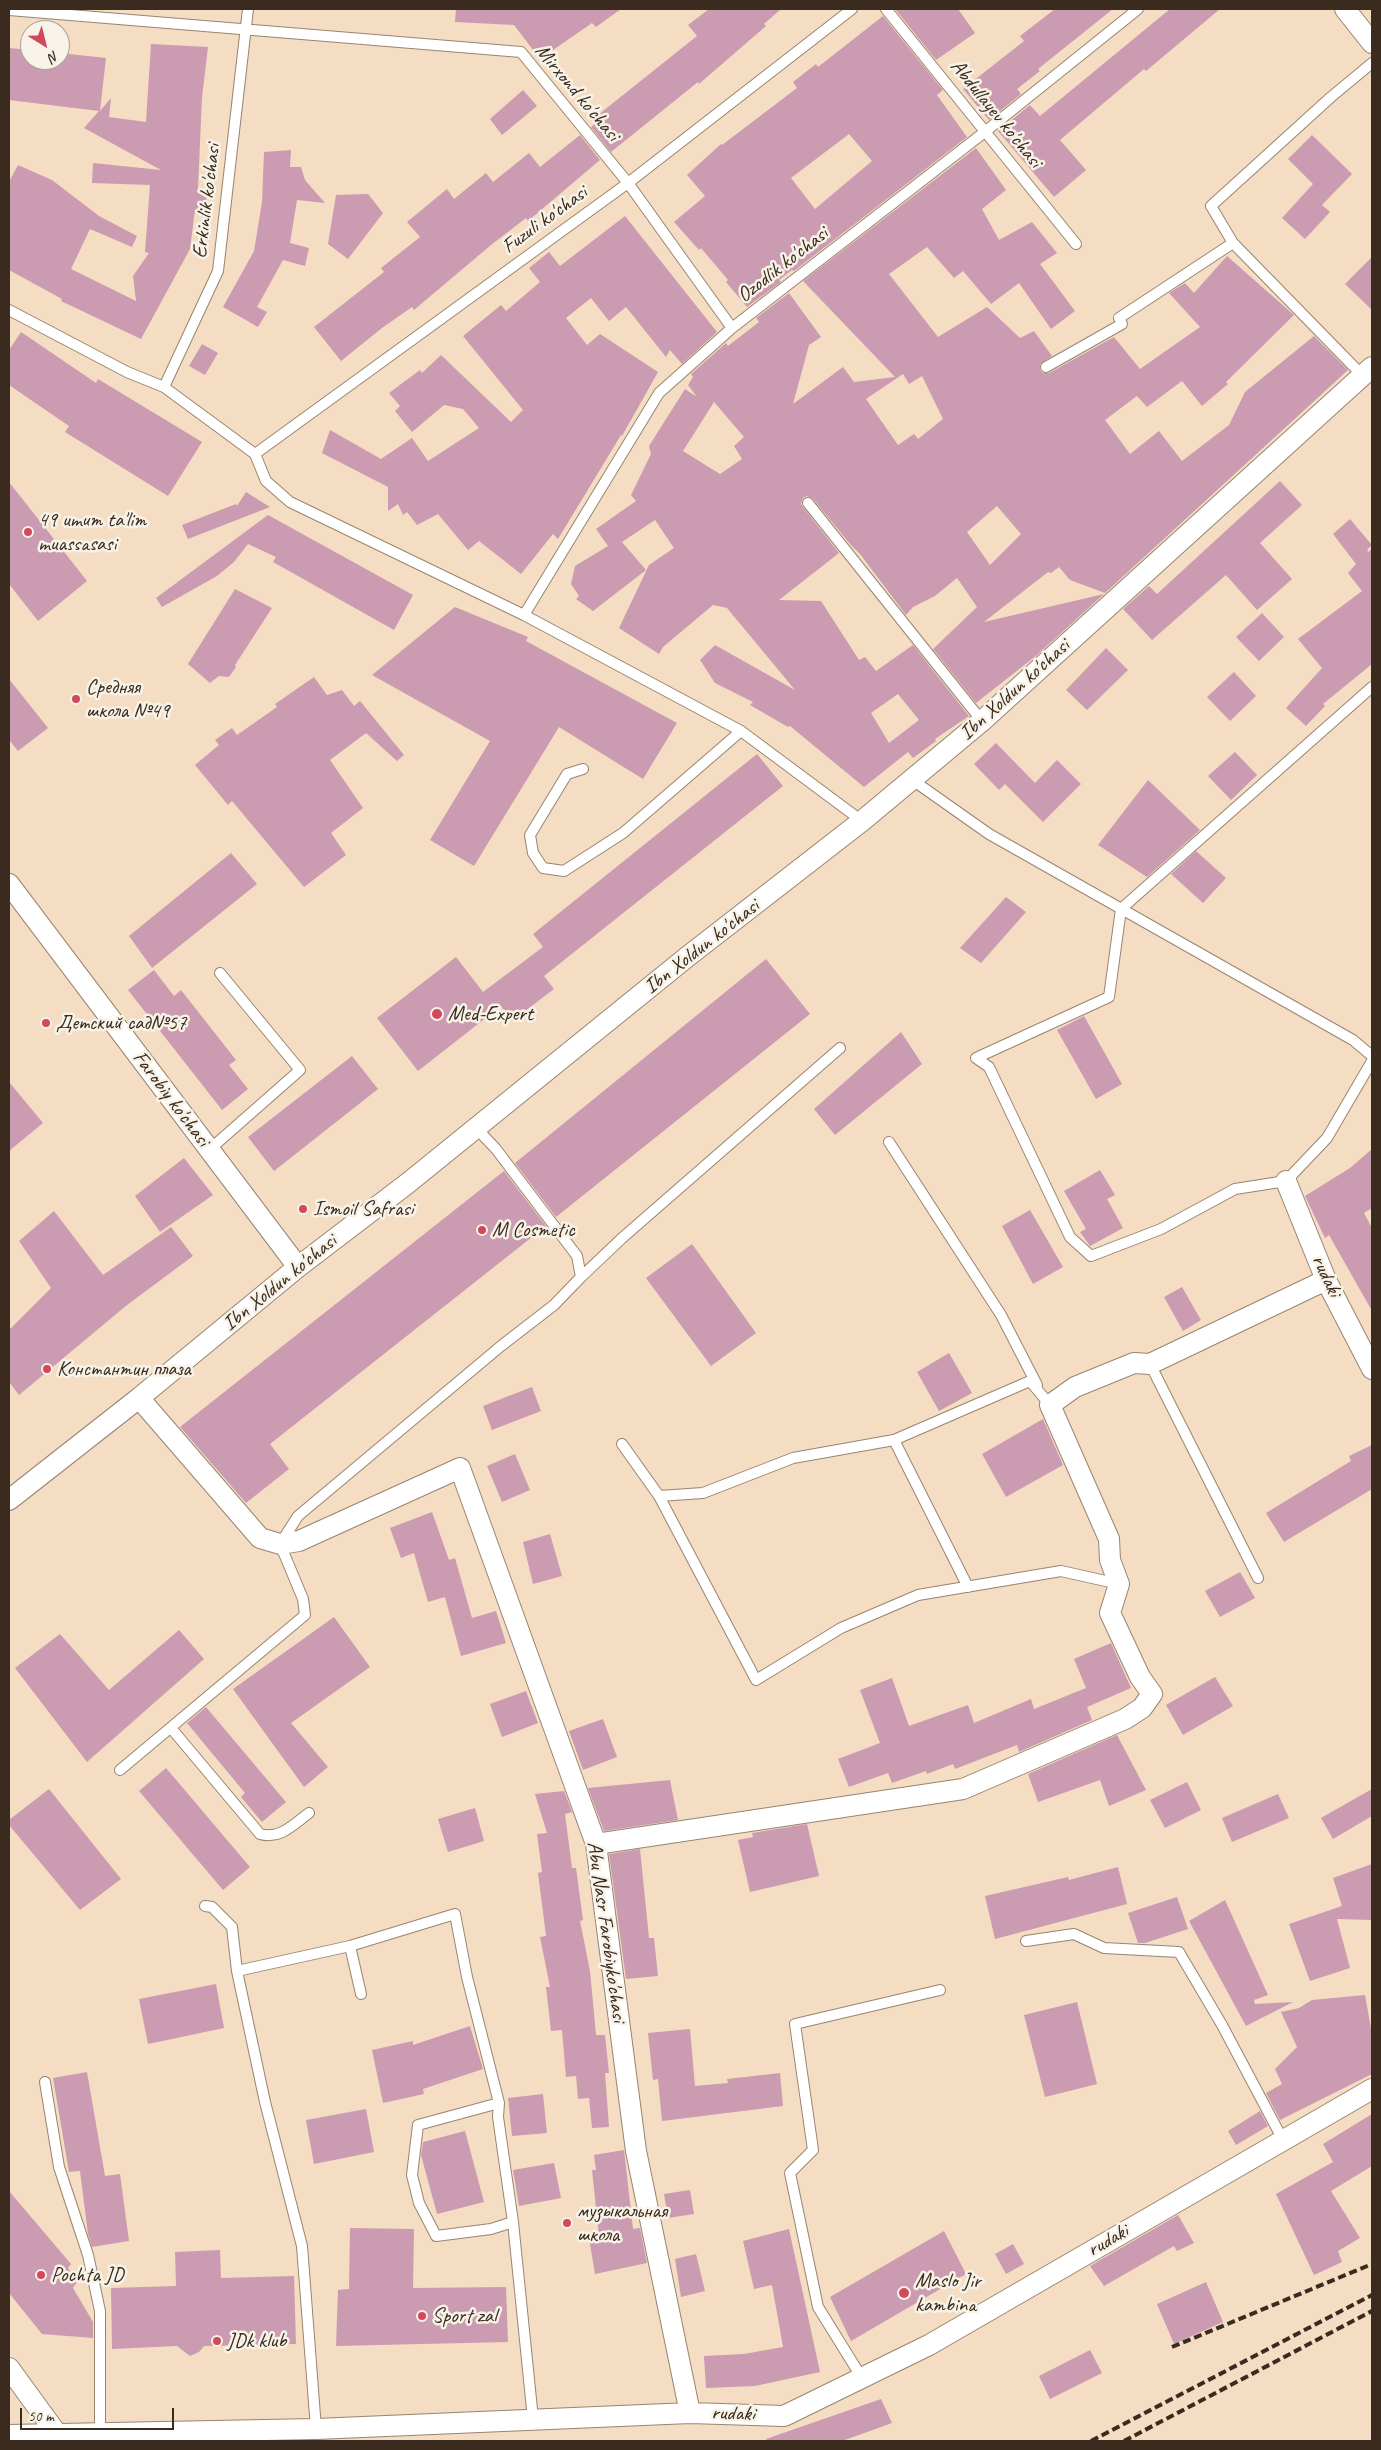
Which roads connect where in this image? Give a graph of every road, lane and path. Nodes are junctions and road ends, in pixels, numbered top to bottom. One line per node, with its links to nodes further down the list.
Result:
1 (248, 9): 7 (lane, Erkinlik ko'chasi)
2 (852, 9): 11 (lane, Fuzuli ko'chasi)
3 (886, 9): 10 (lane, Abdullayev ko'chasi)
4 (1138, 9): 10 (lane, Ozodlik ko'chasi)
5 (1345, 9): 8 (street)
6 (9, 10): 7 (lane, Mirxond ko'chasi)
7 (247, 30): 11 (lane, Mirxond ko'chasi); 18 (lane, Erkinlik ko'chasi)
8 (1372, 43)
9 (1372, 63): 12 (lane)
10 (986, 131): 13 (lane, Abdullayev ko'chasi); 15 (lane, Ozodlik ko'chasi)
11 (628, 183): 15 (lane, Mirxond ko'chasi); 19 (lane, Fuzuli ko'chasi)
12 (1233, 243): 16 (lane); 17 (lane)
13 (1076, 244)
14 (9, 310): 18 (lane)
15 (732, 328): 21 (lane, Ozodlik ko'chasi)
16 (1046, 367)
17 (1367, 371): 23 (street, Ibn Xoldun ko'chasi)
18 (164, 387): 19 (lane)
19 (255, 454): 21 (lane)
20 (808, 503): 23 (lane)
21 (524, 615): 24 (lane)
22 (1372, 687): 29 (lane)
23 (982, 721): 26 (street, Ibn Xoldun ko'chasi)
24 (741, 731): 25 (lane); 27 (lane)
25 (583, 769)
26 (911, 779): 27 (street, Ibn Xoldun ko'chasi); 29 (lane)
27 (862, 821): 34 (street, Ibn Xoldun ko'chasi)
28 (9, 884): 36 (street, Farobiy ko'chasi)
29 (1121, 909): 32 (lane); 37 (lane)
30 (220, 973): 36 (lane)
31 (840, 1048): 39 (lane)
32 (1372, 1056)
33 (1372, 1061): 37 (lane)
34 (476, 1128): 38 (street, Ibn Xoldun ko'chasi); 39 (lane)
35 (889, 1142): 44 (lane)
36 (209, 1150): 38 (street, Farobiy ko'chasi)
37 (1286, 1181): 40 (street, rudaki)
38 (298, 1267): 43 (street, Ibn Xoldun ko'chasi)
39 (581, 1277): 49 (lane)
40 (1326, 1280): 41 (street); 42 (street, rudaki)
41 (1150, 1364): 44 (street); 50 (lane)
42 (1372, 1369)
43 (139, 1398): 48 (street, Ibn Xoldun ko'chasi); 49 (street)
44 (1050, 1405): 45 (lane); 51 (street)
45 (894, 1440): 47 (lane); 52 (lane)
46 (622, 1444): 47 (lane)
47 (659, 1496): 52 (lane)
48 (9, 1500)
49 (280, 1544): 53 (lane); 56 (street, Abu Nasr Farobiyko'chasi)
50 (1258, 1578)
51 (1119, 1584): 52 (lane); 56 (street)
52 (968, 1587)
53 (171, 1728): 54 (lane); 55 (lane)
54 (120, 1770)
55 (309, 1813)
56 (596, 1844): 70 (street, Abu Nasr Farobiyko'chasi)
57 (206, 1906): 60 (lane)
58 (1026, 1941): 66 (lane)
59 (350, 1946): 60 (lane); 62 (lane); 65 (lane)
60 (237, 1971): 72 (lane)
61 (940, 1990): 69 (lane)
62 (360, 1994)
63 (44, 2082): 73 (lane)
64 (1372, 2090): 66 (street, rudaki)
65 (499, 2103): 67 (lane); 67 (lane)
66 (1283, 2140): 69 (street, rudaki)
67 (513, 2222): 71 (lane)
68 (9, 2368): 75 (street)
69 (862, 2378): 70 (street, rudaki)
70 (690, 2412): 71 (street, rudaki)
71 (533, 2418): 72 (street, rudaki)
72 (316, 2429): 73 (street, rudaki)
73 (100, 2432): 75 (street, rudaki)
74 (9, 2435): 75 (street, rudaki)
75 (59, 2438)

